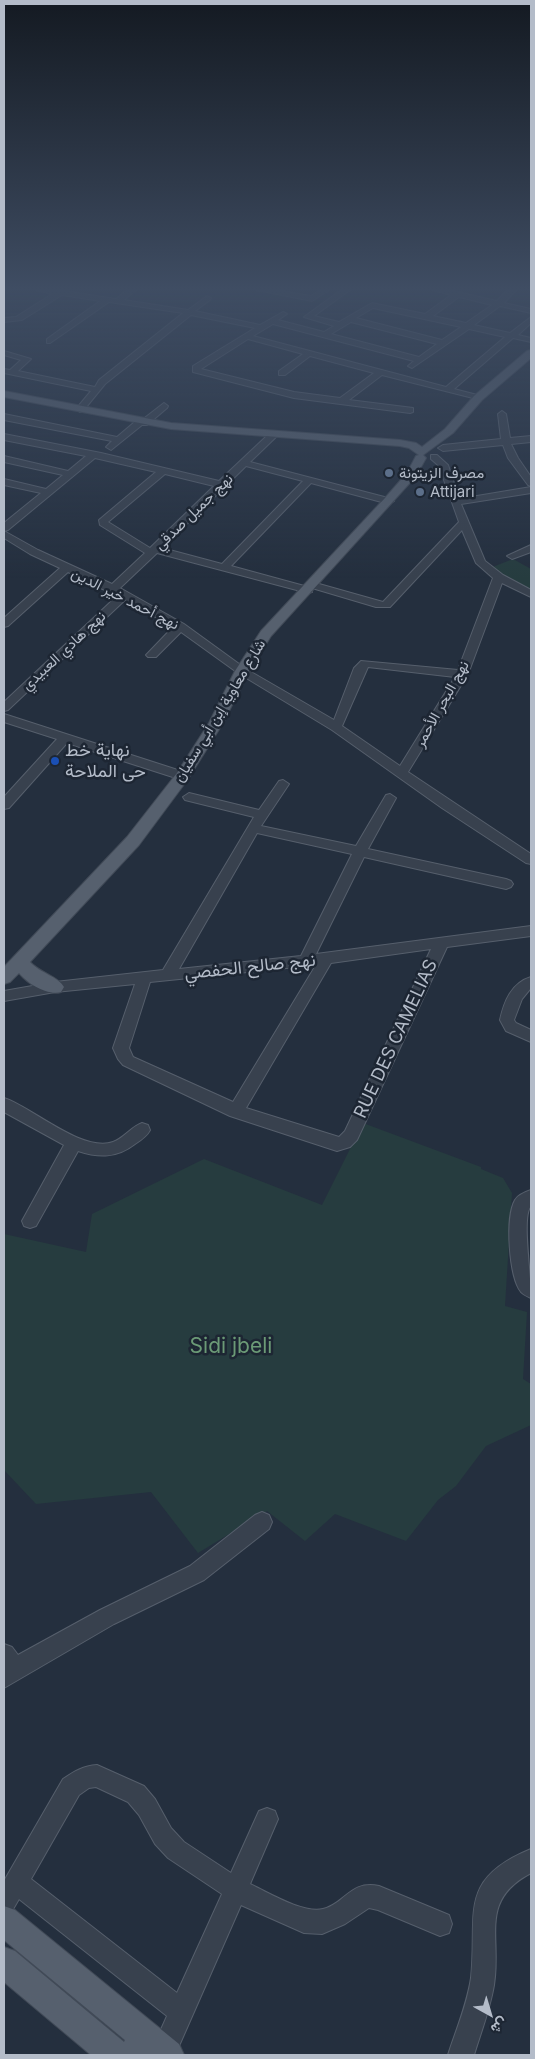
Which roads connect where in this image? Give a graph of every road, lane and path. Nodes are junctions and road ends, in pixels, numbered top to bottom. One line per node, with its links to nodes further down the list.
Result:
1 (91, 386): 7 (street)
2 (256, 386): 11 (street)
3 (362, 386): 11 (street)
4 (433, 386): 8 (street)
5 (453, 386): 8 (street)
6 (492, 386): 10 (main road, شارع معاوية إبن أبي سفيان)
7 (96, 387): 13 (street)
8 (448, 390): 10 (street)
9 (4, 394): 13 (main road)
10 (478, 398): 23 (main road, شارع معاوية إبن أبي سفيان)
11 (342, 401): 14 (street)
12 (164, 406): 17 (street)
13 (80, 409): 17 (main road)
14 (410, 410)
15 (502, 414): 22 (street)
16 (4, 418): 20 (street)
17 (142, 422): 18 (main road); 20 (street)
18 (274, 434): 23 (main road); 26 (street, نهج جميل صدقي)
19 (4, 437): 24 (street)
20 (119, 440): 24 (street)
21 (531, 440): 22 (street)
22 (505, 442): 23 (street); 31 (street)
23 (427, 453): 35 (main road, شارع معاوية إبن أبي سفيان); 36 (street)
24 (97, 455): 27 (street); 28 (street)
25 (4, 460): 28 (street)
26 (244, 463): 29 (street); 32 (street, نهج جميل صدقي)
27 (164, 470): 32 (street); 41 (street)
28 (70, 474): 34 (street)
29 (310, 479): 35 (street); 43 (street)
30 (4, 482): 34 (street)
31 (531, 483)
32 (222, 485): 41 (street, نهج جميل صدقي)
33 (531, 490): 36 (street)
34 (49, 492): 38 (street)
35 (389, 501): 46 (main road, شارع معاوية إبن أبي سفيان)
36 (455, 502): 37 (street)
37 (463, 524): 45 (street); 46 (street)
38 (4, 528)
39 (4, 534): 44 (street, نهج أحمد خير الدين)
40 (531, 548): 42 (street)
41 (154, 551): 43 (street); 47 (street, نهج جميل صدقي)
42 (512, 556)
43 (225, 567): 46 (street)
44 (66, 568): 47 (street, نهج أحمد خير الدين); 50 (street)
45 (499, 578): 48 (street); 55 (street, نهج البحر الأحمر)
46 (310, 587): 54 (main road, شارع معاوية إبن أبي سفيان)
47 (113, 589): 49 (street, نهج أحمد خير الدين)
48 (531, 594)
49 (124, 595): 52 (street, نهج أحمد خير الدين); 56 (street, نهج هادي العبيدي)
50 (9, 613): 51 (street)
51 (4, 624)
52 (180, 626): 53 (street); 54 (street, نهج أحمد خير الدين)
53 (152, 655)
54 (242, 671): 58 (street, نهج أحمد خير الدين); 61 (main road, شارع معاوية إبن أبي سفيان)
55 (462, 674): 58 (street); 60 (street, نهج البحر الأحمر)
56 (4, 708)
57 (4, 718): 59 (street)
58 (336, 727): 60 (street, نهج أحمد خير الدين)
59 (65, 738): 61 (street); 65 (street)
60 (402, 772): 69 (street, نهج أحمد خير الدين)
61 (184, 776): 77 (main road, شارع معاوية إبن أبي سفيان)
62 (283, 784): 66 (street)
63 (189, 798): 66 (street)
64 (390, 798): 68 (street)
65 (4, 805)
66 (262, 814): 67 (street)
67 (253, 828): 68 (street); 78 (street)
68 (360, 851): 70 (street); 76 (street)
69 (531, 860)
70 (506, 884)
71 (531, 931): 72 (street, نهج صالح الحفصي)
72 (495, 936): 73 (street, نهج صالح الحفصي); 74 (street, نهج صالح الحفصي)
73 (531, 940)
74 (441, 944): 75 (street, نهج صالح الحفصي); 86 (street, RUE DES CAMELIAS)
75 (327, 958): 76 (street, نهج صالح الحفصي); 86 (street)
76 (306, 961): 78 (street, نهج صالح الحفصي)
77 (12, 963): 79 (main road, شارع معاوية إبن أبي سفيان); 82 (main road)
78 (168, 976): 80 (street, نهج صالح الحفصي)
79 (4, 977)
80 (144, 979): 82 (street, نهج صالح الحفصي); 86 (street)
81 (531, 982): 84 (street)
82 (55, 987): 83 (street, نهج صالح الحفصي)
83 (4, 996)
84 (531, 1036)
85 (4, 1104): 88 (street)
86 (236, 1111)
87 (142, 1130): 88 (street)
88 (73, 1144): 90 (street)
89 (531, 1197): 91 (street)
90 (30, 1221)
91 (531, 1290)
92 (262, 1522): 93 (street)
93 (8, 1667)
94 (267, 1818): 97 (street)
95 (531, 1860): 105 (street)
96 (16, 1882): 97 (street); 98 (street); 102 (street)
97 (236, 1890): 100 (street); 102 (street)
98 (4, 1903)
99 (4, 1920): 103 (main road)
100 (440, 1924)
101 (4, 1962): 104 (main road)
102 (182, 2012): 103 (street)
103 (153, 2050)
104 (116, 2055)
105 (461, 2055)

